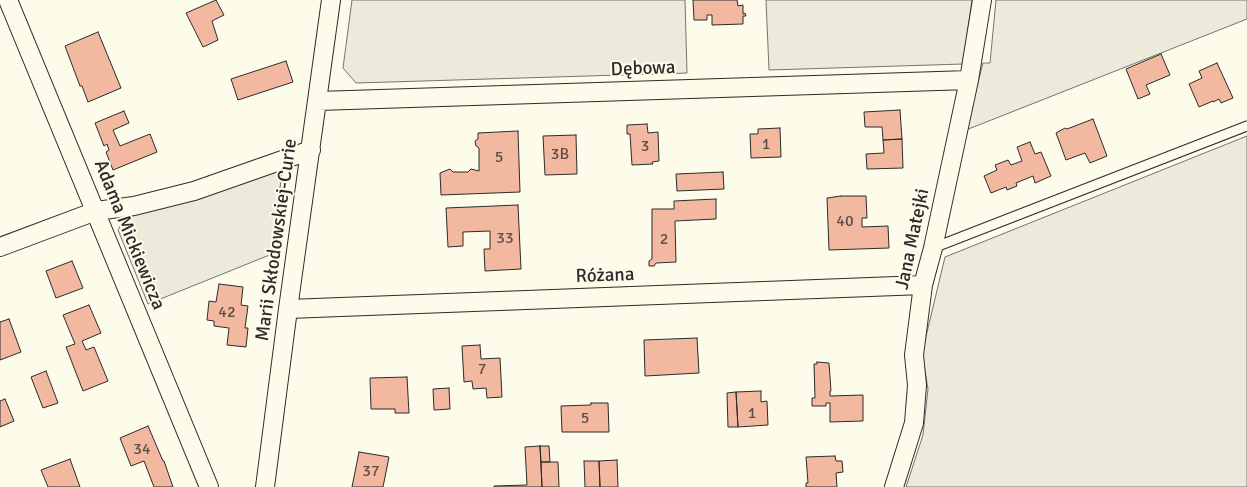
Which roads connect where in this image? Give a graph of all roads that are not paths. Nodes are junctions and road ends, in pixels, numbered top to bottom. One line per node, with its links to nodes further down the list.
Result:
1 (8, 0): 8 (street, Adama Mickiewicza)
2 (331, 0): 5 (street, Marii Skłodowskiej-Curie)
3 (982, 0): 4 (street, Jana Matejki)
4 (969, 80): 5 (street, Dębowa); 10 (street, Jana Matejki)
5 (318, 101): 7 (street, Marii Skłodowskiej-Curie)
6 (1247, 126): 10 (lane)
7 (311, 150): 8 (street); 12 (street, Marii Skłodowskiej-Curie)
8 (96, 211): 9 (street); 13 (street, Adama Mickiewicza)
9 (0, 247)
10 (933, 248): 11 (street, Jana Matejki)
11 (923, 285): 12 (street, Różana); 15 (street, Jana Matejki)
12 (288, 309): 14 (street, Marii Skłodowskiej-Curie)
13 (210, 487)
14 (265, 487)
15 (894, 487)

